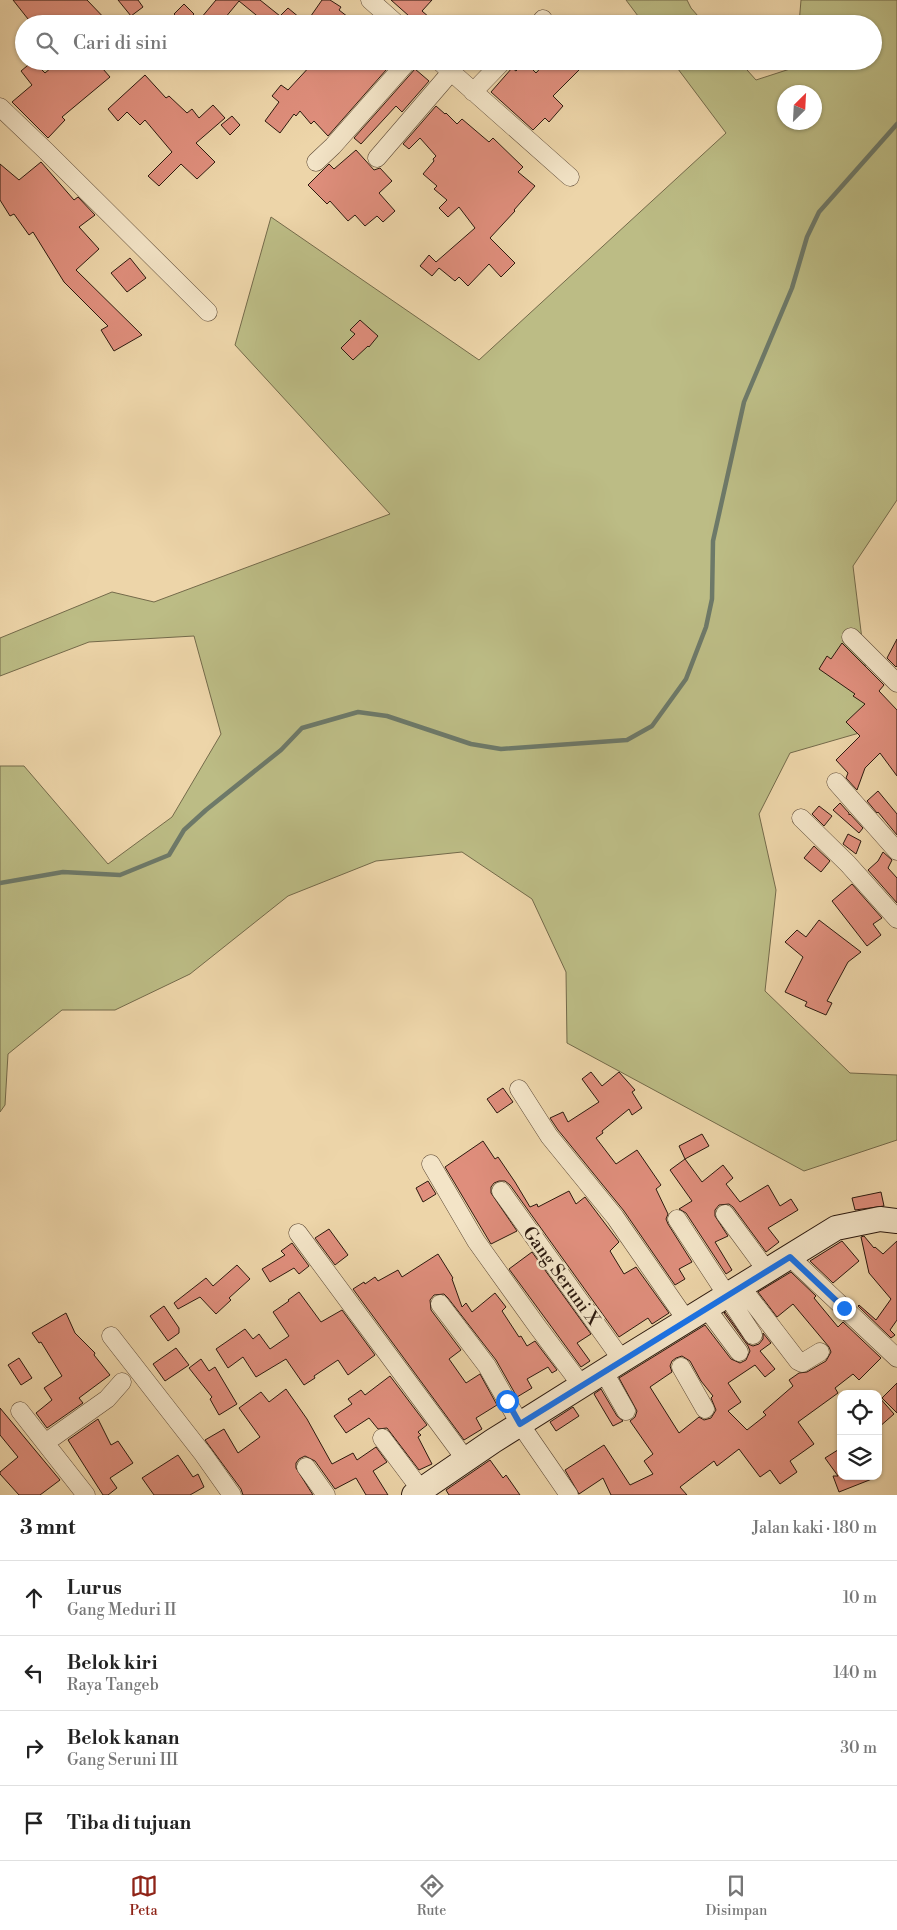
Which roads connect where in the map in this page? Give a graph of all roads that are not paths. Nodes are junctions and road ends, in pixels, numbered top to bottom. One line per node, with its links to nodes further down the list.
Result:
1 (370, 0): 2 (street)
2 (387, 15)
3 (400, 70): 10 (street)
4 (443, 70): 9 (street)
5 (448, 70): 7 (street)
6 (494, 70): 7 (street)
7 (473, 92): 11 (street)
8 (0, 107): 12 (street)
9 (376, 158)
10 (316, 162)
11 (570, 177)
12 (208, 312)
13 (851, 637): 14 (street)
14 (897, 683)
15 (836, 782): 17 (street)
16 (801, 818): 18 (street)
17 (897, 851)
18 (897, 919)
19 (519, 1090): 30 (street)
20 (431, 1164): 40 (street)
21 (501, 1192): 36 (street, Gang Seruni X)
22 (725, 1214): 27 (street)
23 (677, 1220): 28 (street)
24 (897, 1221): 26 (street)
25 (298, 1233): 47 (street)
26 (790, 1257): 27 (street); 35 (street)
27 (768, 1271): 28 (street)
28 (725, 1298): 30 (street); 31 (street); 33 (street); 34 (street)
29 (440, 1304): 44 (street)
30 (687, 1321): 36 (street)
31 (753, 1335)
32 (111, 1336): 51 (street)
33 (739, 1352)
34 (820, 1352)
35 (897, 1358)
36 (622, 1360): 40 (street)
37 (681, 1367): 41 (street)
38 (609, 1381): 43 (street)
39 (122, 1382): 46 (street)
40 (582, 1386): 44 (street)
41 (705, 1409)
42 (20, 1411): 46 (street)
43 (626, 1411)
44 (520, 1424): 47 (street); 53 (street)
45 (382, 1438): 49 (street)
46 (46, 1443): 50 (street)
47 (466, 1460): 49 (street)
48 (306, 1467): 52 (street)
49 (418, 1492)
50 (86, 1495)
51 (232, 1495)
52 (326, 1495)
53 (569, 1495)

